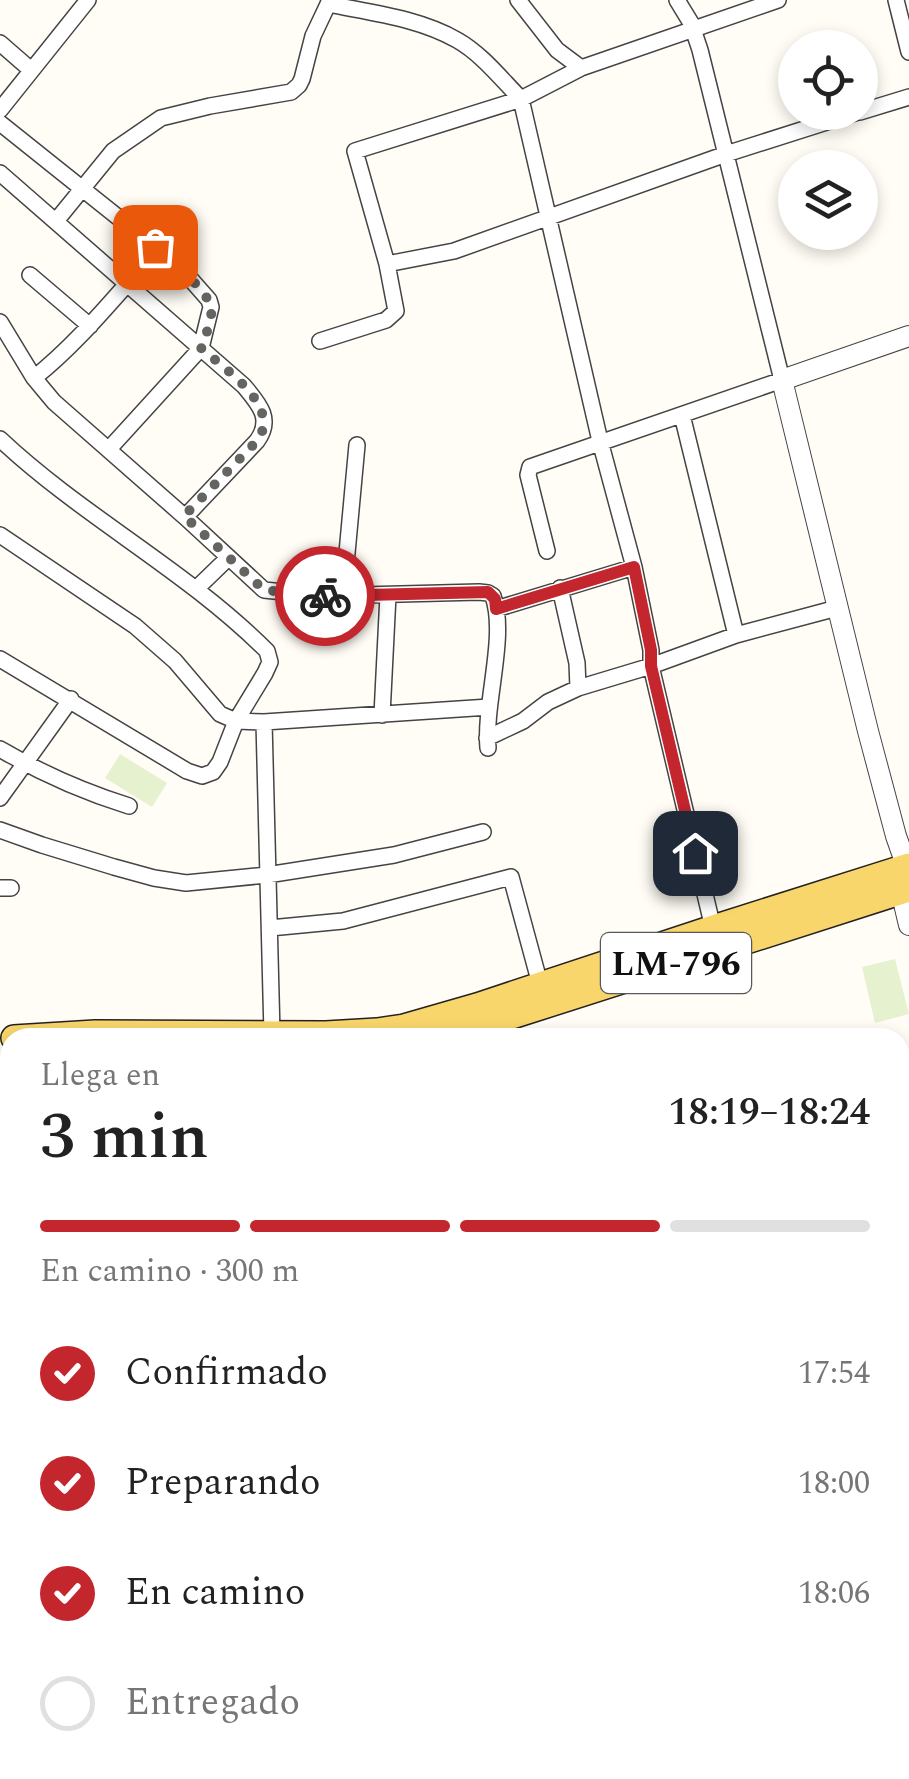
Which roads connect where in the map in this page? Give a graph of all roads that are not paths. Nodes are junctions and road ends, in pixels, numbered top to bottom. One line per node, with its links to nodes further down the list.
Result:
1 (88, 0): 11 (street)
2 (518, 0): 10 (street)
3 (677, 0): 7 (street)
4 (778, 0): 7 (street)
5 (896, 0): 9 (street)
6 (329, 2): 13 (street); 20 (street)
7 (694, 31): 10 (street); 18 (street)
8 (0, 43): 11 (street)
9 (909, 52)
10 (581, 68): 13 (street)
11 (31, 70): 15 (street)
12 (909, 96): 14 (street)
13 (521, 100): 21 (street); 23 (street)
14 (878, 106)
15 (0, 110)
16 (0, 122): 20 (street)
17 (802, 130): 18 (street)
18 (726, 154): 21 (street); 32 (street)
19 (0, 172): 22 (street)
20 (83, 190): 22 (street); 30 (street)
21 (548, 216): 23 (street); 35 (street)
22 (56, 221): 25 (street)
23 (387, 264): 29 (street)
24 (30, 275): 27 (street)
25 (127, 284): 27 (street); 30 (street)
26 (0, 322): 31 (street)
27 (90, 326): 31 (street)
28 (909, 336): 32 (street)
29 (320, 341)
30 (201, 348): 37 (street); 38 (street)
31 (34, 378): 37 (street)
32 (782, 380): 33 (street); 47 (street)
33 (682, 415): 35 (street); 49 (street)
34 (0, 439): 43 (street)
35 (600, 441): 40 (street); 42 (street)
36 (357, 445): 46 (street)
37 (109, 449): 38 (street)
38 (184, 516): 41 (street)
39 (0, 535): 56 (street)
40 (546, 550)
41 (228, 558): 43 (street); 46 (street)
42 (634, 567): 44 (street); 51 (street)
43 (197, 588): 56 (street)
44 (560, 588): 48 (street); 52 (street)
45 (388, 595): 46 (street); 48 (street); 55 (street)
46 (343, 596)
47 (837, 608): 49 (street); 65 (street)
48 (496, 609): 54 (street)
49 (736, 635): 51 (street)
50 (0, 659): 53 (street)
51 (651, 666): 52 (street); 68 (street)
52 (578, 688): 54 (street)
53 (70, 700): 56 (street); 59 (street)
54 (490, 707): 55 (street)
55 (382, 715): 57 (street)
56 (236, 722): 57 (street)
57 (264, 722): 64 (street)
58 (0, 749): 59 (street)
59 (25, 764): 60 (street); 61 (street)
60 (0, 798)
61 (129, 806)
62 (0, 830): 64 (street)
63 (483, 832): 64 (street)
64 (266, 875): 67 (street)
65 (907, 877): 66 (street); 68 (main road, LM-796); 72 (main road, LM-796)
66 (909, 925)
67 (270, 928): 69 (street); 70 (street)
68 (713, 928): 69 (main road, LM-796)
69 (540, 984): 71 (main road, LM-796)
70 (272, 1028)
71 (389, 1028)
72 (493, 1028)

